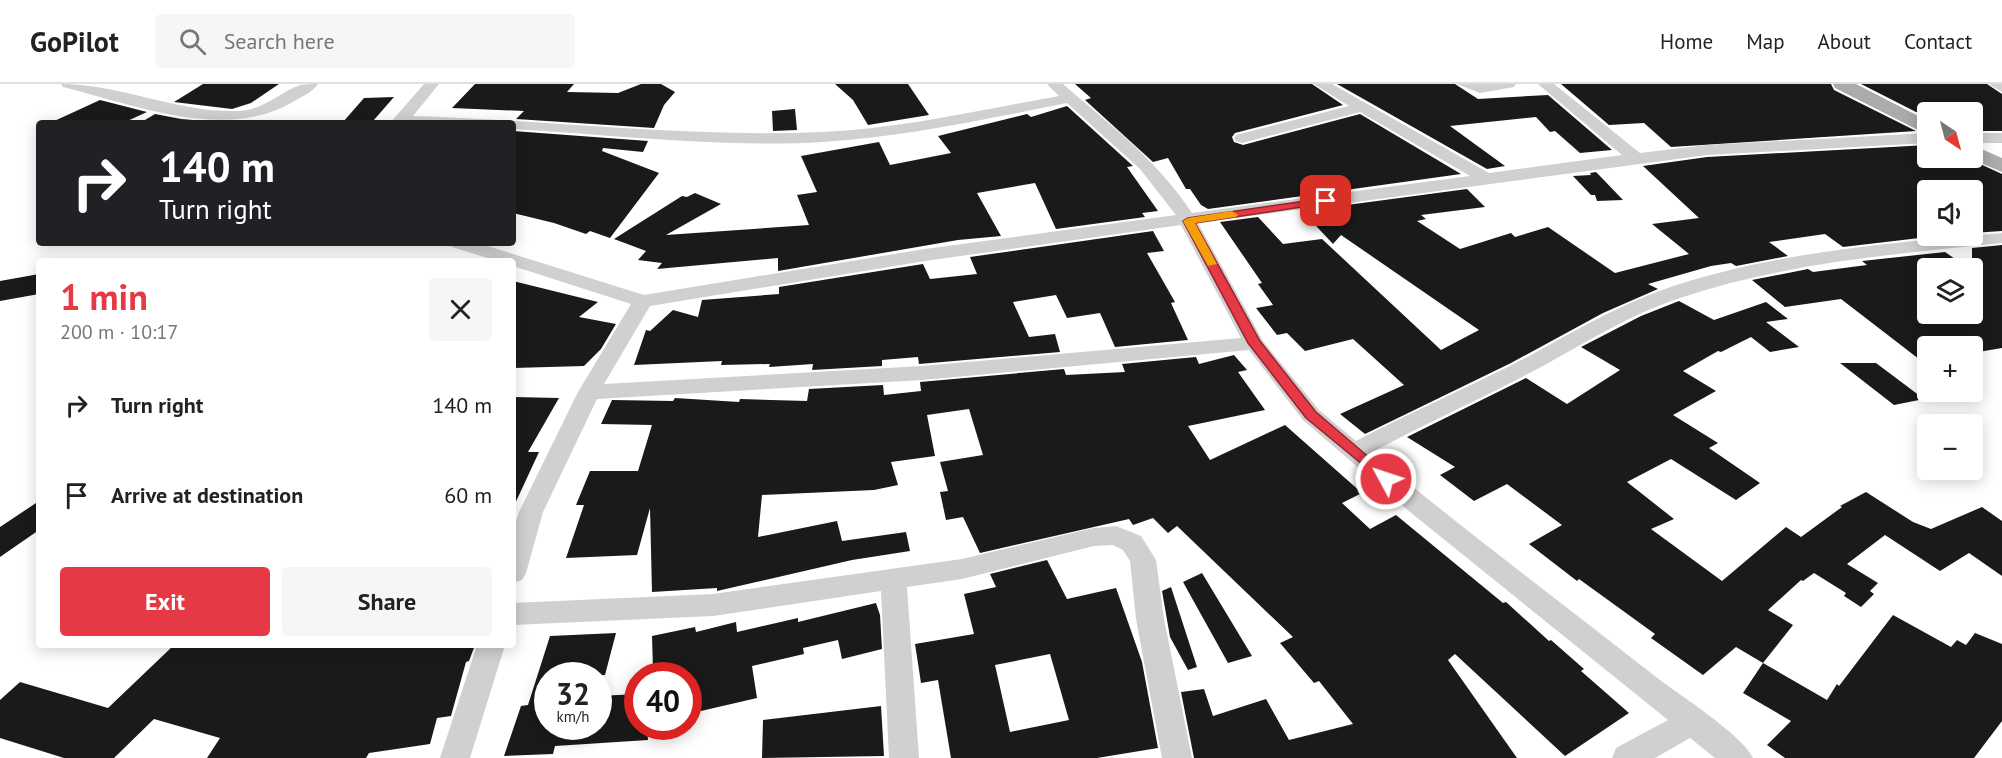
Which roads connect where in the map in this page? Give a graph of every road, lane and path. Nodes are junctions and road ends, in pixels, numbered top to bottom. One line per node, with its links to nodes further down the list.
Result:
1 (68, 84): 2 (street)
2 (311, 84)
3 (432, 84): 13 (street)
4 (1322, 84): 12 (street)
5 (1464, 84): 6 (street)
6 (1509, 84)
7 (1545, 84): 21 (street)
8 (1842, 84): 14 (main road)
9 (1996, 84): 10 (street)
10 (2002, 88)
11 (1063, 91): 15 (street); 24 (street)
12 (1363, 107): 16 (street); 23 (street)
13 (401, 120)
14 (1917, 123)
15 (516, 124)
16 (1242, 138)
17 (1983, 138): 18 (street)
18 (2002, 138)
19 (1917, 139): 21 (street)
20 (1983, 156): 22 (main road)
21 (1636, 158): 23 (street)
22 (2002, 166)
23 (1486, 178): 24 (street)
24 (1188, 221): 29 (street); 30 (street)
25 (2002, 238): 32 (street)
26 (469, 246): 27 (street)
27 (507, 258)
28 (516, 261): 29 (street)
29 (643, 301): 31 (street)
30 (1254, 343): 31 (street); 32 (street)
31 (589, 392): 33 (street)
32 (1354, 452): 37 (street)
33 (516, 563)
34 (893, 579): 35 (street); 39 (street); 40 (street)
35 (516, 614)
36 (490, 648): 38 (street)
37 (1693, 721): 41 (street); 42 (street)
38 (455, 758)
39 (904, 758)
40 (1177, 758)
41 (1627, 758)
42 (1738, 758)

